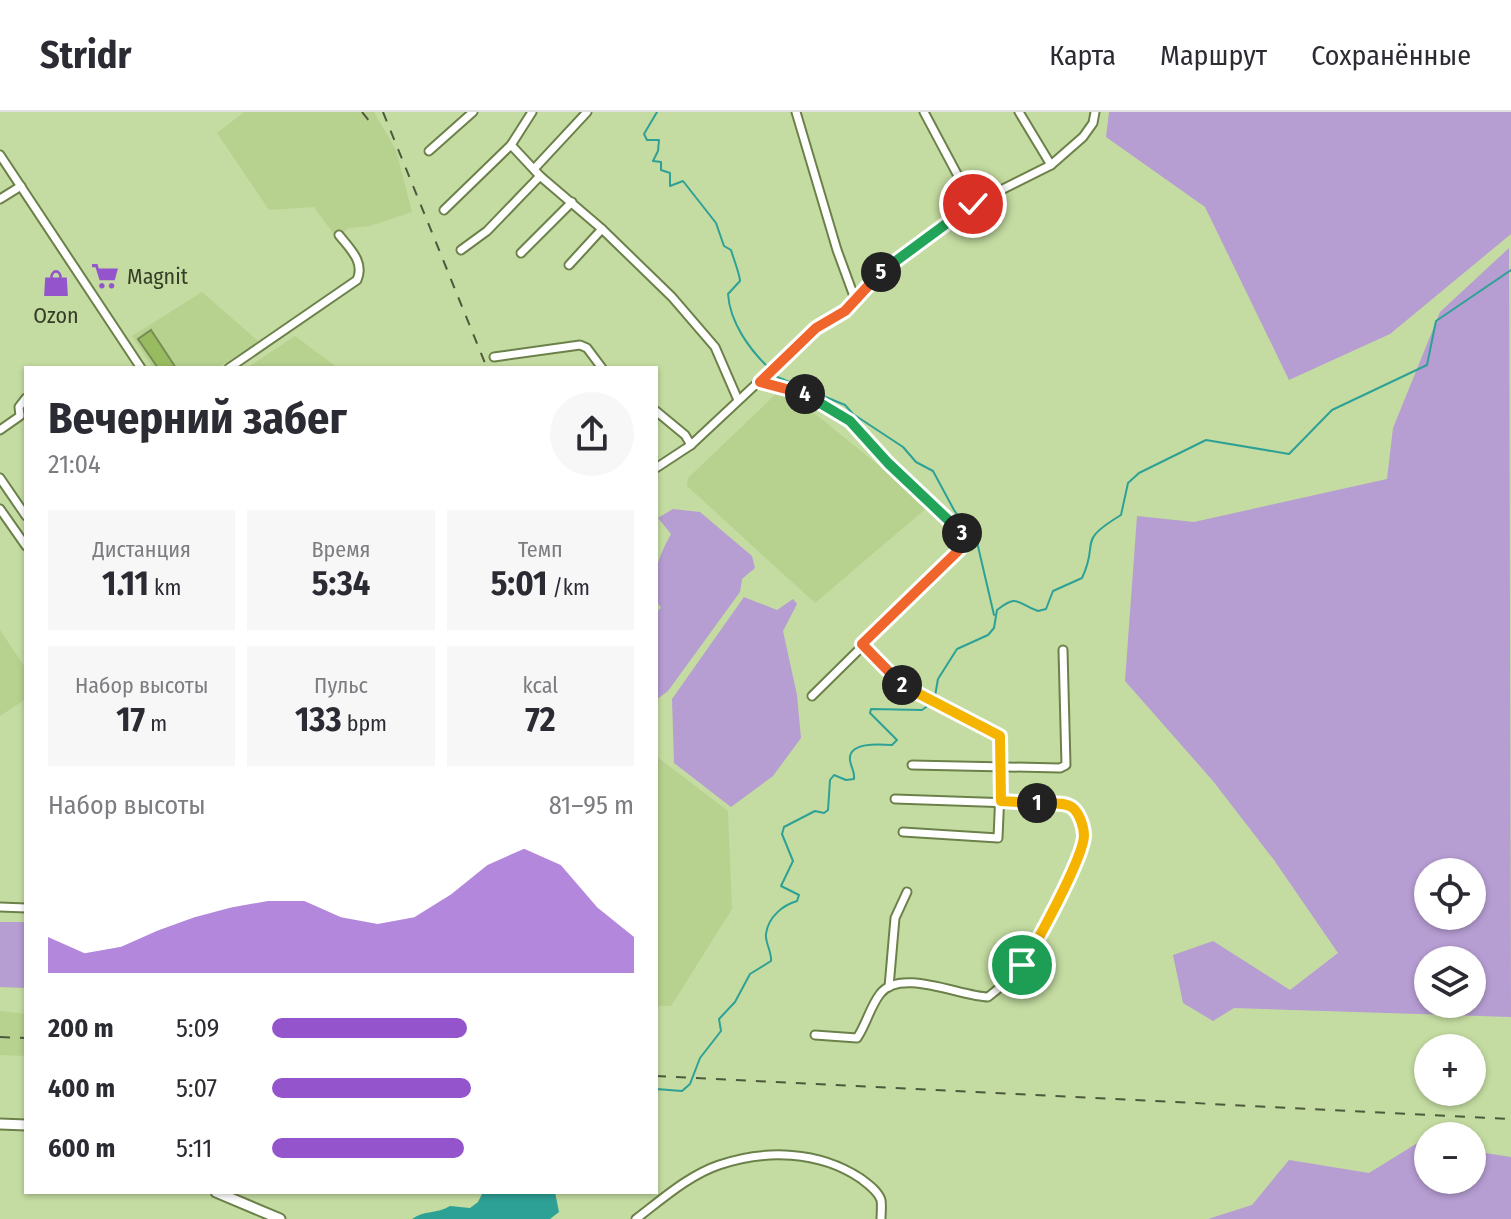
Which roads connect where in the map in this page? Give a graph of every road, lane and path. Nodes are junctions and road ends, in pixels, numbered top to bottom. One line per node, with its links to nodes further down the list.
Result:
1 (473, 112): 9 (street)
2 (532, 112): 8 (street)
3 (587, 112): 12 (street)
4 (796, 112): 23 (street)
5 (924, 112): 16 (street)
6 (1019, 112): 11 (street)
7 (1095, 112): 11 (street)
8 (511, 145): 12 (street); 17 (street)
9 (429, 151)
10 (0, 155): 13 (street)
11 (1051, 165): 16 (street)
12 (537, 172): 15 (street); 20 (street)
13 (21, 186): 14 (street); 25 (street)
14 (0, 199)
15 (572, 202): 18 (street); 21 (street)
16 (973, 204): 23 (street)
17 (444, 210)
18 (602, 229): 22 (street); 29 (street)
19 (339, 235): 26 (street)
20 (461, 250)
21 (521, 253)
22 (569, 265)
23 (855, 299): 28 (street)
24 (494, 357): 27 (street)
25 (140, 366)
26 (232, 366)
27 (600, 366)
28 (760, 382): 29 (street); 39 (street)
29 (738, 400): 33 (street)
30 (24, 401): 32 (street)
31 (658, 413): 33 (street)
32 (0, 430)
33 (691, 445): 34 (street)
34 (658, 467)
35 (0, 478): 37 (street)
36 (0, 509): 38 (street)
37 (24, 513)
38 (24, 543)
39 (862, 644): 41 (street); 43 (street)
40 (1063, 650): 43 (street)
41 (812, 696)
42 (912, 765): 43 (street)
43 (1002, 768): 45 (street)
44 (895, 799): 45 (street)
45 (1001, 801): 46 (street); 50 (street)
46 (903, 832)
47 (907, 892): 50 (street)
48 (0, 907): 49 (street)
49 (24, 908)
50 (889, 987): 51 (street)
51 (815, 1035)
52 (0, 1124): 53 (main road)
53 (24, 1125)
54 (221, 1194): 55 (main road)
55 (280, 1219)
56 (636, 1219): 57 (street)
57 (881, 1219)

